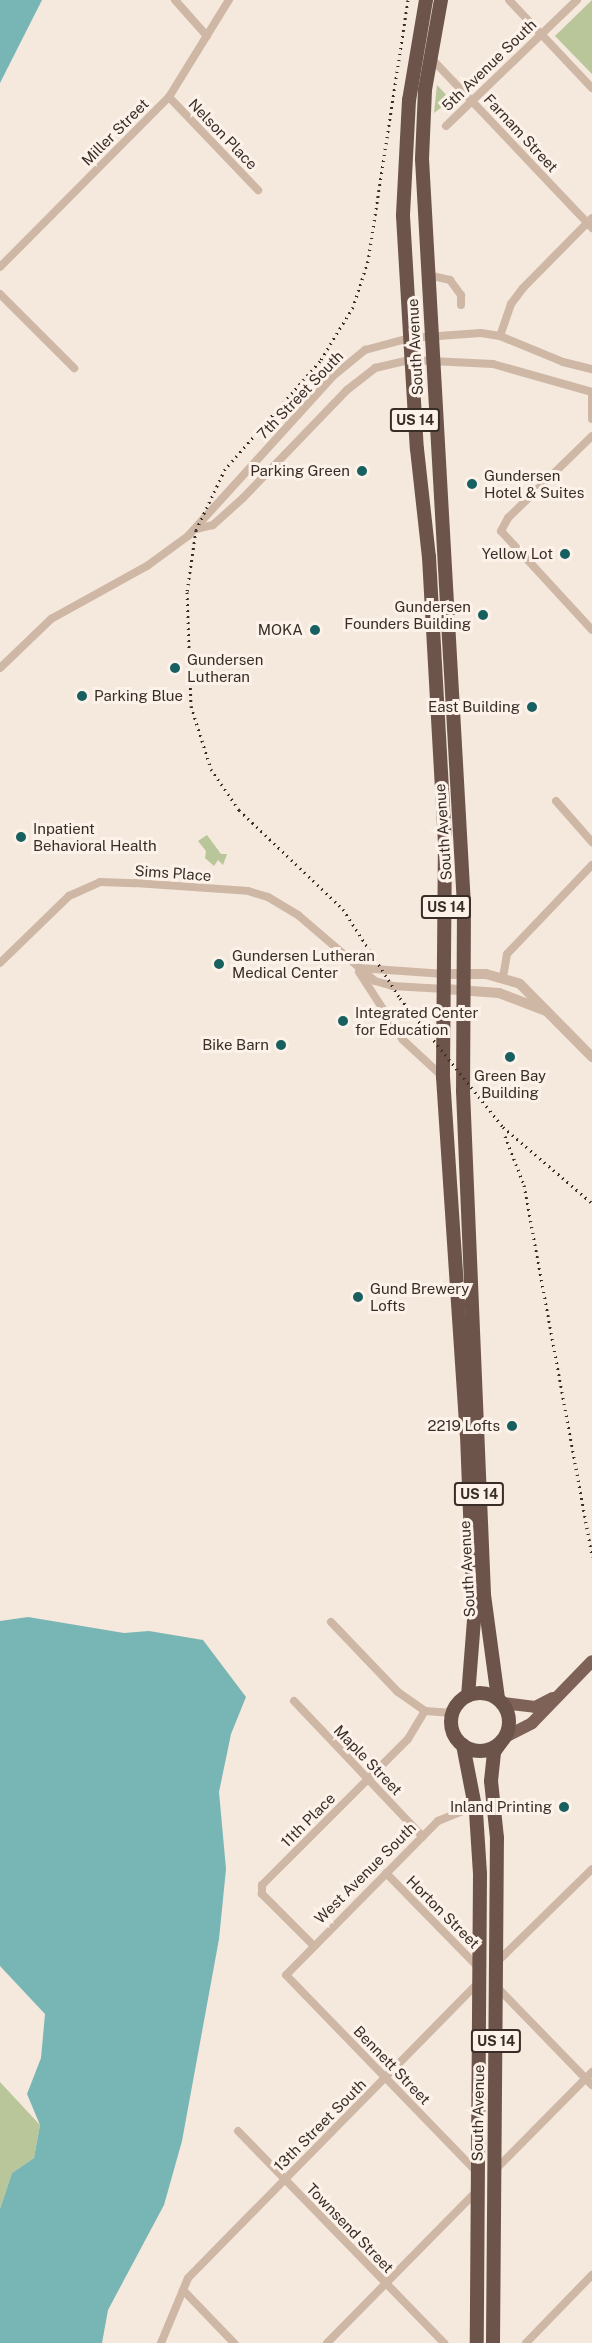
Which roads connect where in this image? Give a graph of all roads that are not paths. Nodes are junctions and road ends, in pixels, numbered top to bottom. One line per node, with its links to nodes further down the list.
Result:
1 (175, 0): 8 (street)
2 (229, 0): 8 (street, Miller Street)
3 (426, 0): 22 (highway, South Avenue / US 14)
4 (441, 0): 9 (highway, South Avenue / US 14)
5 (509, 0): 7 (street)
6 (577, 0): 7 (street, 5th Avenue South)
7 (541, 33): 10 (street); 12 (street, 5th Avenue South)
8 (207, 36): 11 (street, Miller Street)
9 (430, 57): 12 (street, Farnam Street); 17 (highway, South Avenue / US 14)
10 (592, 88)
11 (169, 97): 14 (street, Nelson Place); 16 (street, Miller Street)
12 (471, 100): 13 (street, 5th Avenue South); 15 (street, Farnam Street)
13 (446, 126)
14 (258, 190)
15 (590, 223): 21 (street)
16 (0, 267)
17 (428, 275): 19 (street); 20 (highway, South Avenue / US 14)
18 (0, 294): 25 (street)
19 (461, 305)
20 (431, 336): 21 (street, 7th Street South); 22 (street, 7th Street South); 24 (highway, South Avenue / US 14)
21 (500, 336): 26 (street, 7th Street South)
22 (410, 338): 23 (highway, South Avenue / US 14); 30 (street, 7th Street South)
23 (411, 360): 24 (street, 7th Street South); 30 (street, 7th Street South); 40 (highway, South Avenue / US 14)
24 (432, 360): 27 (street, 7th Street South); 39 (highway, South Avenue / US 14)
25 (74, 368)
26 (592, 369)
27 (592, 395): 28 (street)
28 (592, 419)
29 (592, 436): 31 (street)
30 (196, 530): 32 (street, 7th Street South)
31 (592, 630)
32 (0, 668)
33 (556, 801): 34 (street)
34 (592, 842)
35 (592, 865): 41 (street)
36 (0, 963): 37 (street, Sims Place)
37 (351, 963): 38 (street, Sims Place); 46 (street, Sims Place)
38 (359, 968): 40 (street, Sims Place); 43 (street, Sims Place)
39 (464, 973): 40 (street); 41 (street); 42 (highway, South Avenue / US 14)
40 (446, 974): 43 (highway, South Avenue / US 14)
41 (503, 977): 44 (street)
42 (464, 988): 43 (street); 44 (street); 52 (highway, South Avenue / US 14)
43 (445, 989): 46 (highway, South Avenue / US 14)
44 (549, 1012): 45 (street)
45 (592, 1057)
46 (443, 1077): 50 (highway, South Avenue / US 14)
47 (331, 1622): 53 (street)
48 (590, 1668): 49 (main road)
49 (560, 1694): 52 (main road); 55 (main road)
50 (468, 1696): 52 (highway); 54 (highway)
51 (294, 1701): 57 (street, Maple Street)
52 (501, 1701): 55 (highway, South Avenue / US 14)
53 (425, 1711): 54 (street); 57 (street, 11th Place)
54 (453, 1713): 56 (highway, South Avenue / US 14)
55 (503, 1739): 56 (highway); 63 (highway, South Avenue / US 14)
56 (463, 1745): 58 (highway, South Avenue / US 14)
57 (369, 1779): 59 (street, Maple Street); 62 (street, 11th Place)
58 (475, 1806): 59 (street, West Avenue South); 64 (highway, South Avenue / US 14)
59 (423, 1837): 60 (street, West Avenue South)
60 (386, 1874): 62 (street, West Avenue South); 64 (street, Horton Street)
61 (590, 1874): 63 (street)
62 (314, 1946): 65 (street, West Avenue South)
63 (495, 1964): 66 (highway, South Avenue / US 14)
64 (480, 1974): 67 (street, 13th Street South); 71 (highway, South Avenue / US 14)
65 (286, 1976): 67 (street, Bennett Street)
66 (496, 1986): 68 (street); 70 (highway, South Avenue / US 14)
67 (386, 2078): 71 (street, Bennett Street); 72 (street, 13th Street South)
68 (590, 2079): 70 (street)
69 (238, 2131): 72 (street, Townsend Street)
70 (493, 2172): 82 (highway, South Avenue / US 14)
71 (478, 2173): 73 (highway, South Avenue / US 14)
72 (285, 2180): 75 (street, Townsend Street); 76 (street, 13th Street South)
73 (478, 2190): 75 (street); 81 (highway, South Avenue / US 14)
74 (592, 2275): 83 (street)
75 (385, 2283): 79 (street); 80 (street, Townsend Street)
76 (183, 2290): 77 (street, 13th Street South); 78 (street)
77 (161, 2343)
78 (234, 2343)
79 (327, 2343)
80 (444, 2343)
81 (477, 2343)
82 (493, 2343)
83 (526, 2343)

